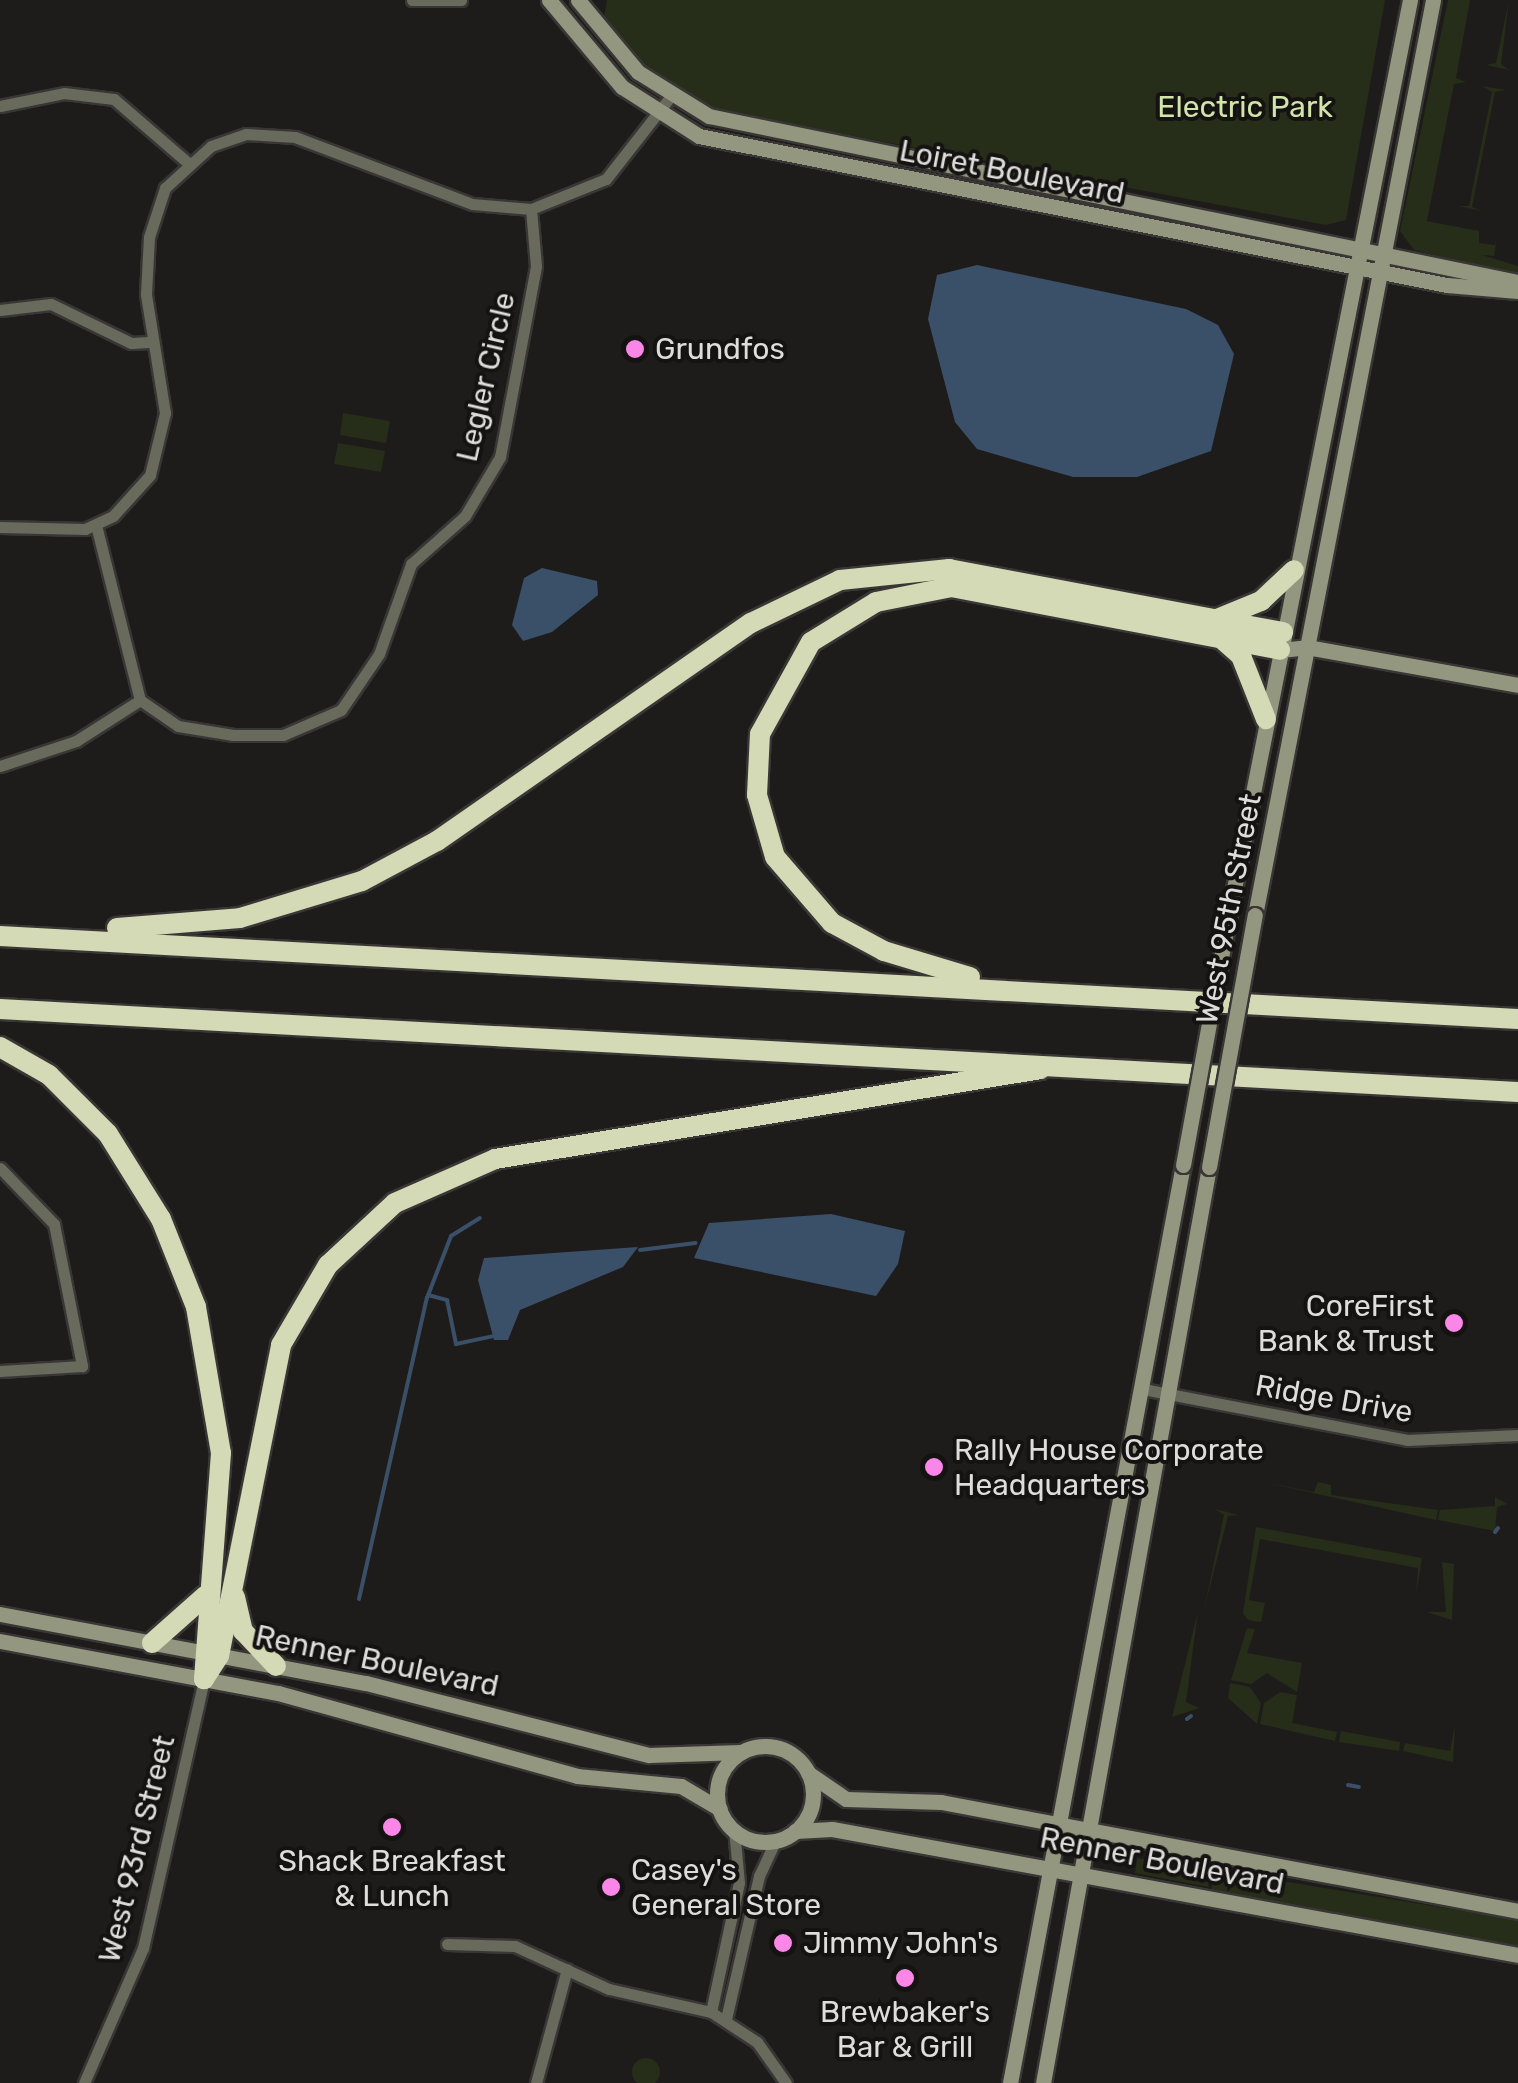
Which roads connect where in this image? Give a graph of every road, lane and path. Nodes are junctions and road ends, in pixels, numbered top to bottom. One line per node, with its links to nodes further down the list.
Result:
1 (412, 0): 2 (street)
2 (460, 0)
3 (548, 0): 9 (main road, Loiret Boulevard)
4 (578, 0): 7 (main road, Loiret Boulevard)
5 (1410, 0): 14 (main road, West 95th Street)
6 (1432, 0): 15 (main road, West 95th Street)
7 (670, 97): 9 (street); 11 (main road, Loiret Boulevard)
8 (0, 106): 10 (street)
9 (660, 116): 12 (street); 13 (main road, Loiret Boulevard)
10 (187, 162): 12 (street); 21 (street)
11 (1112, 196): 13 (main road); 14 (main road, Loiret Boulevard)
12 (532, 209): 29 (street, Legler Circle)
13 (1107, 218): 16 (main road, Loiret Boulevard)
14 (1362, 248): 15 (main road, Loiret Boulevard); 16 (main road, West 95th Street)
15 (1384, 252): 17 (main road, West 95th Street); 18 (main road, Loiret Boulevard)
16 (1359, 266): 17 (main road, Loiret Boulevard); 24 (main road, West 95th Street)
17 (1380, 272): 19 (main road, Loiret Boulevard); 27 (main road, West 95th Street)
18 (1518, 282)
19 (1518, 291)
20 (0, 310): 21 (street)
21 (153, 342): 22 (street)
22 (96, 526): 23 (street); 29 (street)
23 (0, 527)
24 (1294, 570): 25 (highway); 26 (main road, West 95th Street)
25 (1220, 629): 26 (highway); 30 (highway); 33 (highway); 34 (highway)
26 (1281, 641): 27 (main road); 30 (main road, West 95th Street)
27 (1307, 647): 28 (main road); 43 (main road, West 95th Street, bridge)
28 (1518, 686)
29 (140, 700): 31 (street)
30 (1266, 720): 42 (main road, West 95th Street, bridge)
31 (0, 766)
32 (0, 936): 33 (highway)
33 (51, 938): 34 (highway)
34 (999, 986): 36 (highway)
35 (0, 1009): 38 (highway)
36 (1518, 1018)
37 (0, 1047): 46 (highway)
38 (1064, 1064): 39 (highway); 45 (highway)
39 (1518, 1092)
40 (0, 1168): 41 (street)
41 (0, 1371)
42 (1143, 1389): 43 (street, Ridge Drive); 56 (main road, West 95th Street)
43 (1169, 1394): 44 (street, Ridge Drive); 58 (main road, West 95th Street)
44 (1518, 1435)
45 (233, 1578): 50 (highway); 51 (highway)
46 (212, 1585): 49 (highway); 50 (highway)
47 (0, 1614): 49 (main road, Renner Boulevard)
48 (0, 1642): 52 (main road, Renner Boulevard)
49 (152, 1643): 50 (main road, Renner Boulevard)
50 (210, 1654): 51 (main road, Renner Boulevard); 52 (highway)
51 (276, 1666): 53 (main road, Renner Boulevard)
52 (204, 1678): 55 (main road, Renner Boulevard); 69 (street, West 93rd Street)
53 (741, 1752): 54 (main road); 55 (main road)
54 (808, 1773): 56 (main road, Renner Boulevard); 59 (main road)
55 (720, 1809): 57 (main road)
56 (1059, 1824): 58 (main road, Renner Boulevard); 61 (main road, West 95th Street)
57 (734, 1830): 60 (main road); 67 (street)
58 (1090, 1830): 62 (main road, West 95th Street); 63 (main road, Renner Boulevard)
59 (794, 1831): 60 (main road); 61 (main road, Renner Boulevard)
60 (776, 1840): 68 (street)
61 (1052, 1868): 62 (main road, Renner Boulevard); 72 (main road, West 95th Street)
62 (1082, 1874): 65 (main road, Renner Boulevard); 73 (main road, West 95th Street)
63 (1518, 1911)
64 (447, 1944): 66 (street)
65 (1518, 1955)
66 (567, 1969): 67 (street); 70 (street)
67 (711, 2012): 68 (street)
68 (726, 2019): 71 (street)
69 (84, 2083)
70 (536, 2083)
71 (786, 2083)
72 (1010, 2083)
73 (1043, 2083)

